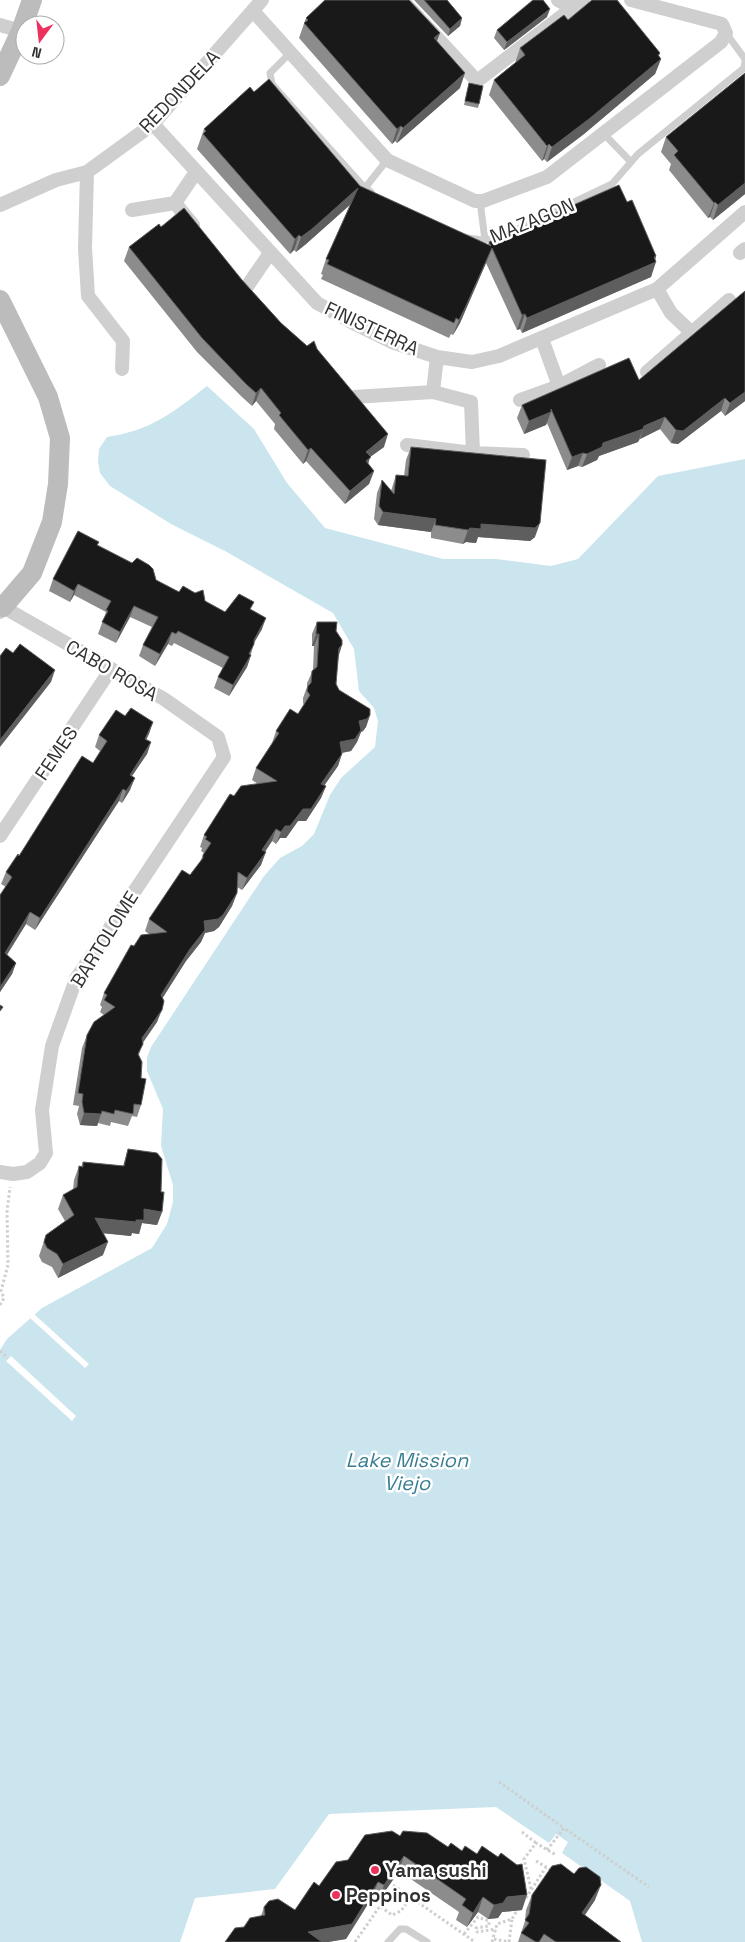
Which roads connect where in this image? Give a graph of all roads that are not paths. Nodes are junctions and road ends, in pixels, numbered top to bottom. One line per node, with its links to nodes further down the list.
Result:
1 (32, 0): 8 (street)
2 (262, 0): 7 (street, REDONDELA)
3 (402, 0): 6 (street)
4 (558, 0): 6 (street)
5 (630, 0): 11 (street)
6 (578, 4)
7 (252, 12): 13 (street, MAZAGON); 16 (street, REDONDELA)
8 (27, 15)
9 (0, 25): 10 (street)
10 (15, 29)
11 (724, 29): 14 (lane, MAZAGON); 17 (street, MAZAGON)
12 (15, 44): 15 (street)
13 (290, 53): 18 (street, MAZAGON); 22 (lane)
14 (745, 60): 19 (lane, MAZAGON)
15 (0, 76)
16 (153, 124): 20 (street, REDONDELA); 21 (street, FINISTERRA)
17 (603, 133): 19 (lane); 24 (street, MAZAGON)
18 (387, 160): 22 (lane); 24 (street, MAZAGON)
19 (631, 162): 31 (lane, MAZAGON)
20 (87, 172): 26 (street, REDONDELA); 41 (street)
21 (196, 172): 25 (street); 32 (street, FINISTERRA)
22 (365, 188): 23 (lane)
23 (382, 198)
24 (480, 201): 31 (lane)
25 (174, 203): 27 (street); 30 (street)
26 (0, 205)
27 (132, 210)
28 (745, 212): 34 (street, FINISTERRA)
29 (459, 237): 31 (lane, MAZAGON)
30 (204, 238)
31 (484, 240)
32 (270, 252): 33 (street); 39 (street, FINISTERRA)
33 (234, 274)
34 (657, 289): 37 (street); 38 (street, FINISTERRA)
35 (0, 300): 52 (street)
36 (728, 300): 37 (street)
37 (691, 332): 42 (street)
38 (542, 339): 39 (street, FINISTERRA); 44 (street)
39 (437, 357): 45 (street)
40 (599, 365): 44 (street)
41 (122, 369)
42 (647, 372)
43 (342, 383): 46 (street)
44 (560, 386): 47 (street)
45 (433, 392): 46 (street); 50 (street)
46 (354, 397): 48 (street)
47 (520, 400)
48 (366, 410)
49 (407, 445): 50 (street)
50 (473, 453): 51 (street)
51 (523, 454)
52 (2, 610): 53 (street, CABO ROSA)
53 (111, 669): 54 (street, CABO ROSA); 55 (street, FEMES)
54 (218, 737): 56 (street, BARTOLOME)
55 (0, 836)
56 (6, 1173)
57 (388, 1942): 58 (lane)
58 (427, 1942)

